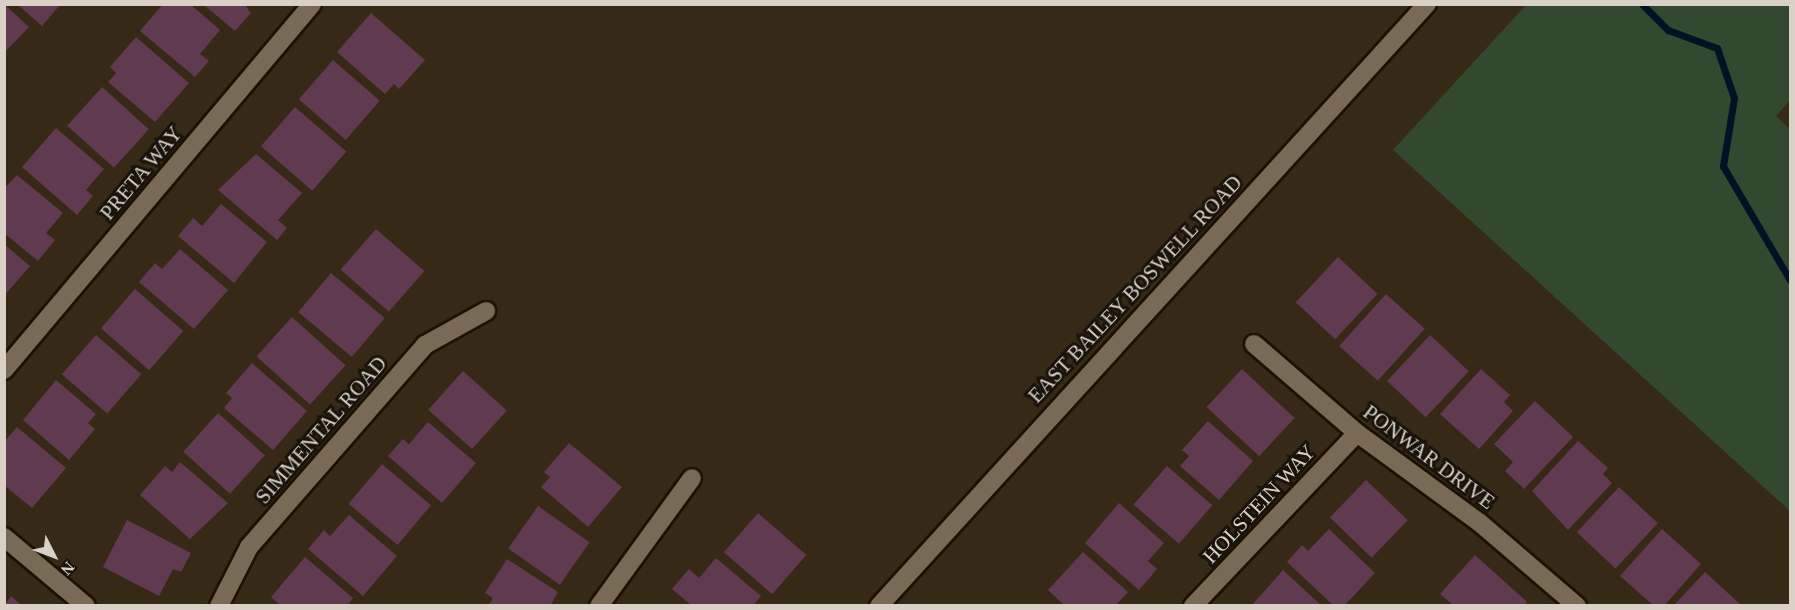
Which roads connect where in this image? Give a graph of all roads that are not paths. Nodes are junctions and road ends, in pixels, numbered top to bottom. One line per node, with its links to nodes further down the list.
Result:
1 (312, 4): 5 (street, PRETA WAY)
2 (1427, 4): 12 (street, EAST BAILEY BOSWELL ROAD)
3 (486, 311): 10 (street, SIMMENTAL ROAD)
4 (1254, 344): 6 (street, PONWAR DRIVE)
5 (4, 370)
6 (1357, 433): 13 (street, HOLSTEIN WAY); 14 (street, PONWAR DRIVE)
7 (692, 478): 11 (street)
8 (4, 537): 9 (street)
9 (86, 606)
10 (219, 606)
11 (599, 606)
12 (879, 606)
13 (1193, 606)
14 (1577, 606)

